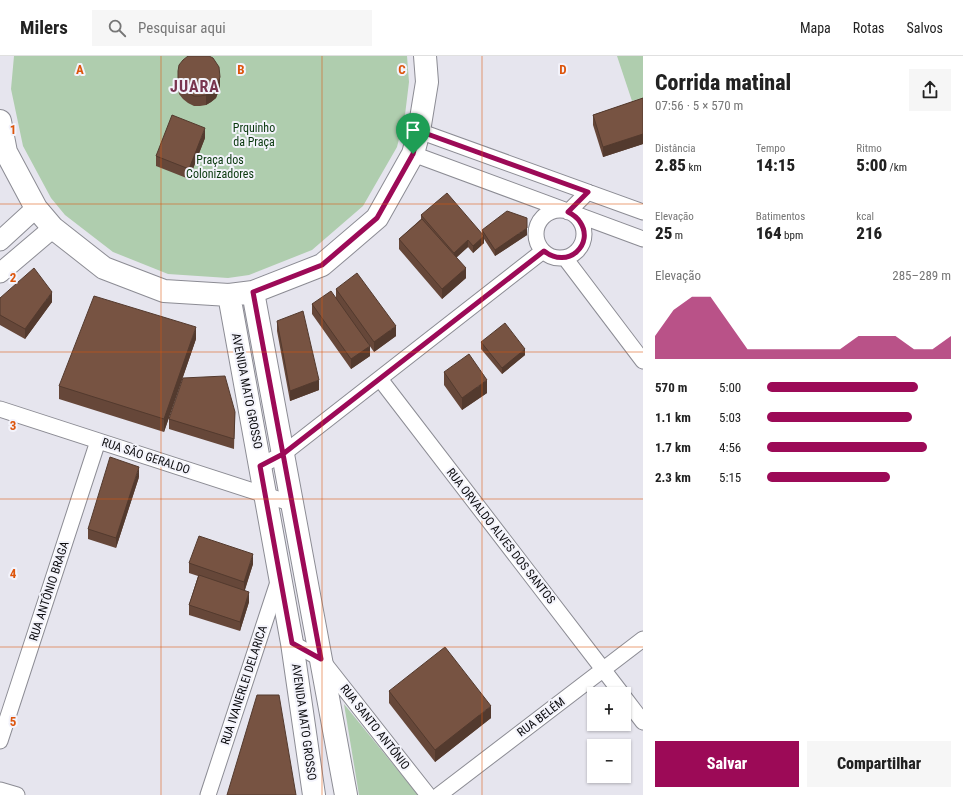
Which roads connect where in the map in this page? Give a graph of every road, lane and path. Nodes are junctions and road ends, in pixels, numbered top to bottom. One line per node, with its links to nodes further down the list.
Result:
1 (425, 56): 3 (main road)
2 (0, 121): 6 (main road)
3 (419, 131): 4 (main road); 5 (street)
4 (413, 154): 7 (street); 15 (main road)
5 (588, 192): 7 (street); 8 (street)
6 (36, 208): 9 (main road); 11 (street)
7 (568, 212): 10 (street); 12 (street); 13 (street)
8 (643, 212)
9 (53, 228): 14 (street); 16 (main road)
10 (643, 239)
11 (0, 241)
12 (544, 251): 13 (street); 18 (street)
13 (565, 258): 17 (street)
14 (0, 273)
15 (253, 292): 16 (main road); 21 (main road, AVENIDA MATO GROSSO)
16 (229, 296): 22 (main road, AVENIDA MATO GROSSO)
17 (643, 361)
18 (380, 379): 21 (street); 29 (street, RUA ORVALDO ALVES DOS SANTOS)
19 (0, 409): 20 (street, RUA SÃO GERALDO)
20 (98, 441): 23 (street, RUA SÃO GERALDO); 33 (street, RUA ANTÔNIO BRAGA)
21 (283, 454): 22 (street); 24 (main road, AVENIDA MATO GROSSO)
22 (260, 466): 23 (main road, AVENIDA MATO GROSSO)
23 (265, 495): 24 (street, RUA SÃO GERALDO); 25 (main road, AVENIDA MATO GROSSO)
24 (292, 504): 28 (main road, AVENIDA MATO GROSSO)
25 (280, 576): 27 (main road, AVENIDA MATO GROSSO); 36 (street, RUA IVANERLEI DELARICA)
26 (643, 639): 29 (street, RUA BELÉM)
27 (292, 643): 28 (street); 37 (main road, AVENIDA MATO GROSSO)
28 (321, 659): 38 (main road, AVENIDA MATO GROSSO); 39 (street, RUA SANTO ANTÔNIO)
29 (603, 670): 30 (street, RUA ORVALDO ALVES DOS SANTOS); 40 (street, RUA BELÉM)
30 (616, 687)
31 (631, 706): 32 (street)
32 (643, 722)
33 (0, 741)
34 (0, 790): 35 (street)
35 (17, 795)
36 (208, 795)
37 (314, 795)
38 (346, 795)
39 (428, 795)
40 (439, 795)

